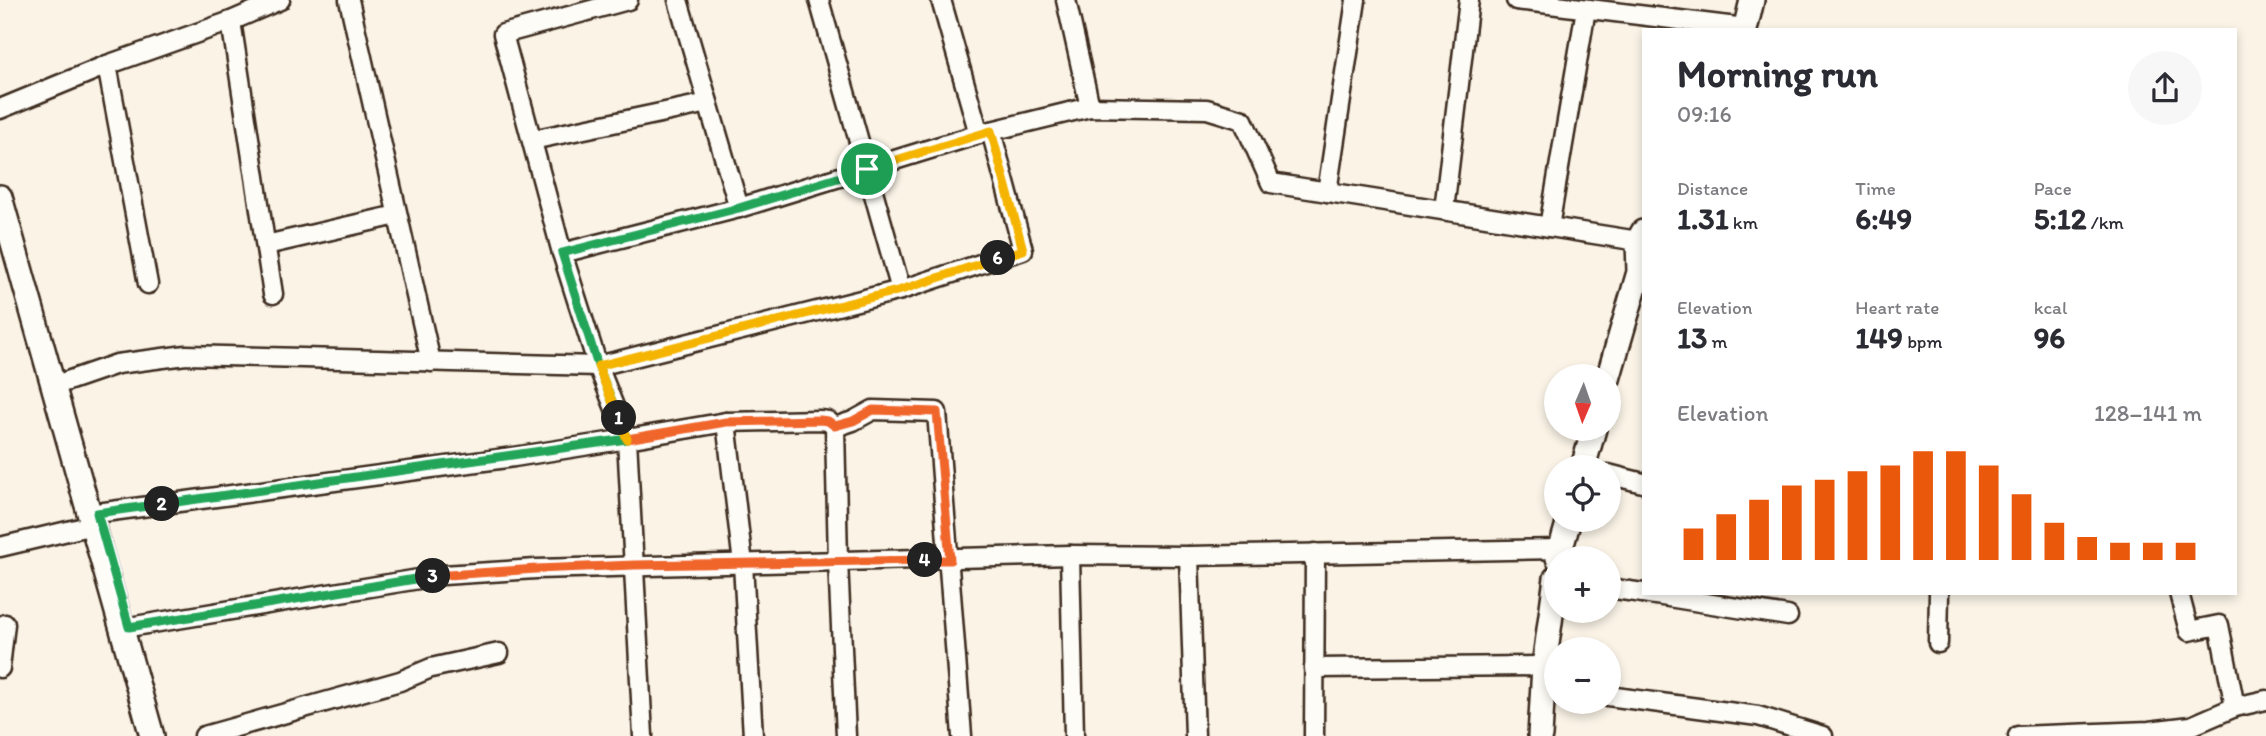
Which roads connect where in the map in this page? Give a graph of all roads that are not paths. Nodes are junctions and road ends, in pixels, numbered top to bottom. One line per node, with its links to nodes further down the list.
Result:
1 (349, 0): 28 (street)
2 (628, 0): 22 (street)
3 (678, 0): 18 (street)
4 (819, 0): 23 (street)
5 (941, 0): 21 (street)
6 (1066, 0): 19 (street)
7 (1356, 0): 24 (street)
8 (1469, 0): 27 (street)
9 (1516, 0): 12 (street)
10 (1752, 0): 16 (street)
11 (272, 2): 14 (street)
12 (1552, 2): 13 (street)
13 (1586, 9): 15 (street); 29 (street)
14 (231, 21): 17 (street); 31 (street)
15 (1737, 28)
16 (1745, 28)
17 (107, 65): 20 (street); 33 (street)
18 (708, 103): 22 (street); 26 (street)
19 (1090, 107): 21 (street); 24 (street)
20 (0, 109)
21 (985, 133): 23 (street); 34 (street)
22 (532, 140): 32 (street)
23 (867, 169): 26 (street); 34 (street)
24 (1327, 192): 27 (street)
25 (0, 197): 39 (street)
26 (739, 208): 32 (street)
27 (1444, 210): 29 (street)
28 (397, 215): 31 (street); 36 (street)
29 (1549, 227): 30 (street)
30 (1641, 237): 37 (street)
31 (266, 245): 35 (street)
32 (562, 253): 38 (street)
33 (148, 284)
34 (901, 290): 38 (street)
35 (273, 294)
36 (431, 362): 38 (street); 39 (street)
37 (1612, 364)
38 (598, 366): 42 (street)
39 (53, 386): 45 (street)
40 (726, 422): 41 (street); 42 (street); 53 (street)
41 (835, 426): 51 (street); 52 (street)
42 (627, 439): 45 (street); 54 (street)
43 (1621, 477): 44 (street)
44 (1642, 483)
45 (95, 519): 46 (street); 62 (street); 72 (street)
46 (0, 547)
47 (1315, 553): 48 (street); 50 (street); 66 (street)
48 (1544, 553)
49 (1070, 555): 50 (street); 51 (street); 79 (street)
50 (1189, 556): 80 (street)
51 (950, 560): 52 (street); 78 (street)
52 (838, 561): 53 (street); 77 (street)
53 (743, 564): 54 (street); 76 (street)
54 (634, 565): 62 (street); 75 (street)
55 (1621, 590): 56 (street)
56 (1642, 593)
57 (1656, 595): 60 (street)
58 (1939, 595): 63 (street)
59 (2180, 595): 70 (street)
60 (1788, 616)
61 (5, 624): 65 (street)
62 (129, 627): 73 (street)
63 (1938, 643)
64 (499, 653): 74 (street)
65 (0, 668)
66 (1314, 668): 67 (street); 81 (street)
67 (1544, 681)
68 (1621, 698): 83 (street)
69 (2266, 700): 70 (street)
70 (2235, 707): 84 (street)
71 (1544, 708): 82 (street)
72 (152, 736)
73 (160, 736)
74 (204, 736)
75 (643, 736)
76 (752, 736)
77 (846, 736)
78 (962, 736)
79 (1074, 736)
80 (1195, 736)
81 (1314, 736)
82 (1540, 736)
83 (1823, 736)
84 (2018, 736)

